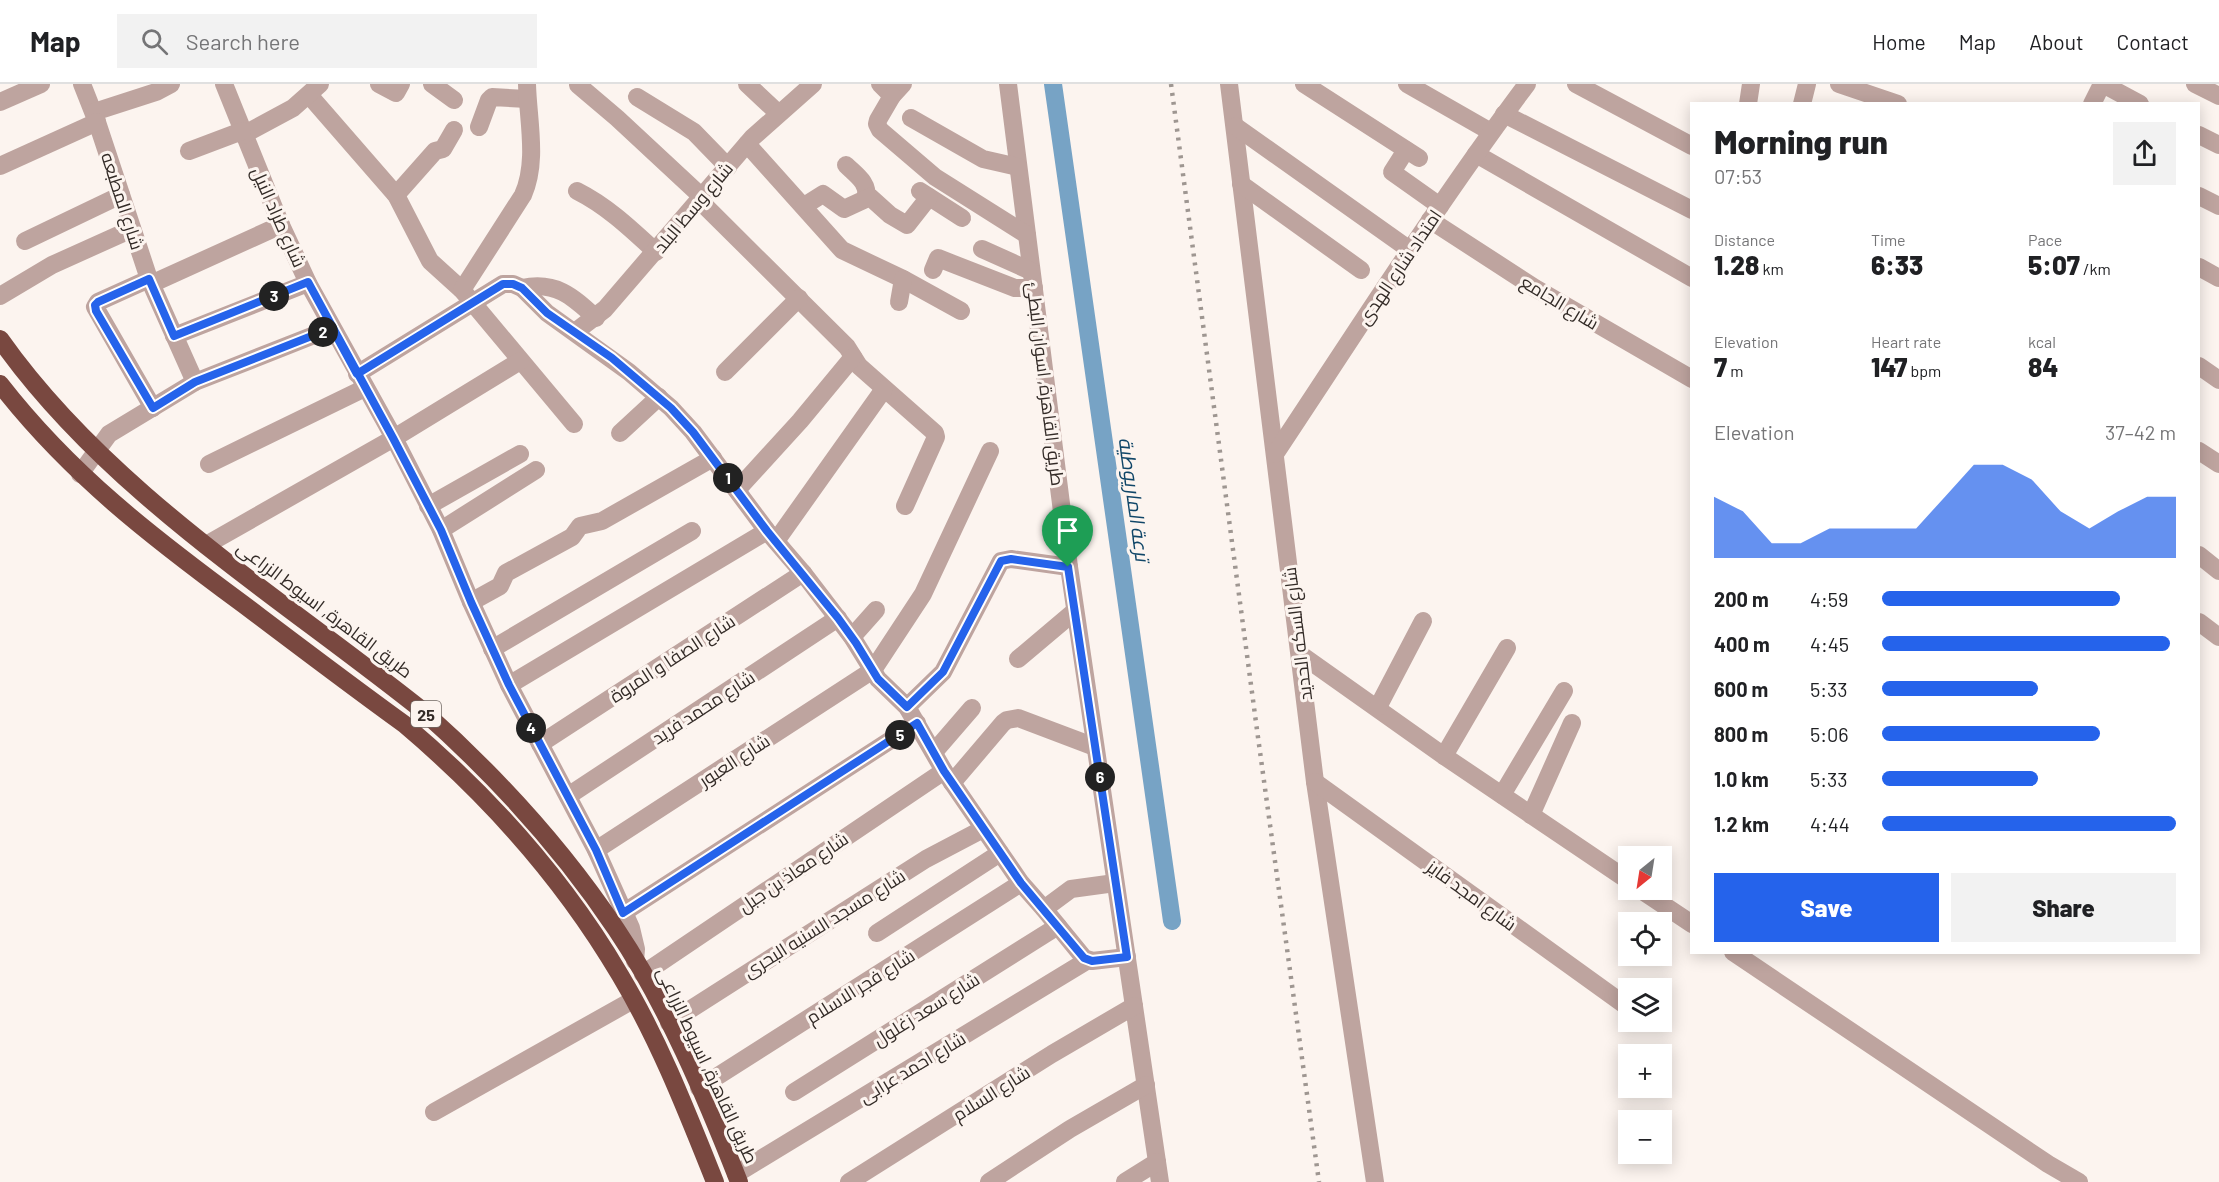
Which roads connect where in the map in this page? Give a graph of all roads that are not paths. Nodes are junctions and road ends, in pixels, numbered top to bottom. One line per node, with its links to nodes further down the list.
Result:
1 (41, 84): 28 (street)
2 (82, 84): 36 (street, شارع المطبعه)
3 (171, 84): 36 (street)
4 (224, 84): 42 (street, شارع طراد النيل)
5 (379, 84): 6 (street)
6 (401, 84)
7 (432, 84): 27 (street)
8 (813, 84): 34 (street, شارع وسط البلد)
9 (1008, 84): 52 (street, طريق القاهرة, اسوان البطئ)
10 (1229, 84): 38 (street, شارع السكه الحديد)
11 (1304, 84): 63 (street, شارع الجامع)
12 (1407, 84): 41 (street)
13 (1527, 84): 35 (street, امتداد شارع الهدى)
14 (1576, 84): 45 (street)
15 (1751, 84): 29 (street)
16 (1807, 84): 30 (street)
17 (1839, 84): 31 (street)
18 (2103, 84): 32 (street); 33 (street)
19 (2195, 84): 25 (street)
20 (578, 85): 59 (street)
21 (749, 85): 34 (street)
22 (892, 88): 67 (street)
23 (314, 89): 42 (street); 56 (street)
24 (527, 92): 39 (street); 83 (street)
25 (2219, 96)
26 (637, 97): 51 (street)
27 (454, 100)
28 (0, 102)
29 (1748, 102)
30 (1802, 102)
31 (1892, 102)
32 (2093, 102)
33 (2136, 102)
34 (778, 113): 44 (street, شارع وسط البلد)
35 (1504, 114): 41 (street, امتداد شارع الهدى); 62 (street)
36 (96, 117): 50 (street); 55 (street, شارع المطبعه)
37 (911, 118): 52 (street)
38 (1235, 126): 53 (street, شارع السكه الحديد); 70 (street)
39 (478, 127)
40 (454, 130): 56 (street)
41 (1491, 132): 48 (street, امتداد شارع الهدى)
42 (243, 133): 47 (street); 65 (street, شارع طراد النيل)
43 (2200, 136): 46 (street)
44 (747, 144): 51 (street, شارع وسط البلد); 60 (street)
45 (1690, 145)
46 (2219, 145)
47 (189, 151)
48 (1476, 154): 63 (street, امتداد شارع الهدى); 75 (street)
49 (846, 165): 58 (street)
50 (0, 166)
51 (728, 167): 59 (street, شارع وسط البلد)
52 (1018, 167): 67 (street, طريق القاهرة, اسوان البطئ)
53 (1241, 184): 74 (street); 111 (street, شارع السكه الحديد)
54 (577, 191): 71 (street)
55 (121, 195): 66 (street, شارع المطبعه); 68 (street)
56 (396, 195): 83 (street)
57 (2200, 196): 61 (street)
58 (867, 197): 60 (street); 64 (street)
59 (701, 199): 71 (street, شارع وسط البلد); 84 (street)
60 (804, 206): 77 (street)
61 (2219, 206)
62 (1690, 209)
63 (1435, 213): 70 (street, امتداد شارع الهدى); 96 (street, شارع الجامع)
64 (962, 218)
65 (281, 225): 79 (street); 80 (street, شارع طراد النيل)
66 (132, 229): 79 (street, شارع المطبعه); 82 (street)
67 (1027, 235): 78 (street, طريق القاهرة, اسوان البطئ)
68 (25, 241)
69 (982, 249): 78 (street)
70 (1410, 250): 111 (street, امتداد شارع الهدى)
71 (656, 252): 87 (street, شارع وسط البلد)
72 (2200, 268): 76 (street)
73 (933, 270): 78 (street)
74 (1361, 270)
75 (1690, 277)
76 (2219, 278)
77 (903, 279): 85 (street); 86 (street)
78 (1033, 279): 125 (street, طريق القاهرة, اسوان البطئ)
79 (150, 282): 90 (street, شارع المطبعه); 103 (street)
80 (308, 282): 88 (street, شارع طراد النيل); 90 (street)
81 (522, 288): 83 (street); 87 (street); 89 (street)
82 (0, 296)
83 (467, 296): 93 (street); 98 (street)
84 (799, 298): 92 (street); 95 (street)
85 (899, 302)
86 (962, 311)
87 (596, 318): 89 (street, شارع وسط البلد)
88 (332, 328): 98 (street, شارع طراد النيل); 99 (street)
89 (575, 332): 102 (street)
90 (174, 336): 99 (street, شارع المطبعه)
91 (0, 339): 107 (highway, طريق القاهرة, اسيوط الزراعى / 25)
92 (853, 357): 101 (street); 117 (street)
93 (520, 361): 104 (street); 106 (street)
94 (2200, 367): 97 (street)
95 (725, 372)
96 (1690, 378)
97 (2219, 380)
98 (361, 381): 106 (street, شارع طراد النيل); 113 (street)
99 (195, 382): 103 (street)
100 (0, 384): 116 (highway, 25)
101 (884, 390): 119 (street); 122 (street)
102 (659, 397): 105 (street); 112 (street)
103 (153, 408): 107 (street)
104 (574, 424)
105 (620, 433)
106 (393, 438): 118 (street, شارع طراد النيل); 123 (street)
107 (97, 450): 116 (street); 123 (highway, طريق القاهرة, اسيوط الزراعى / 25)
108 (990, 451): 140 (street)
109 (2200, 452): 114 (street)
110 (520, 454): 118 (street)
111 (1275, 454): 138 (street, شارع السكه الحديد)
112 (714, 458): 117 (street); 128 (street)
113 (208, 464)
114 (2219, 464)
115 (536, 470): 120 (street)
116 (80, 474): 173 (highway, 25)
117 (737, 490): 122 (street)
118 (428, 506): 120 (street, شارع طراد النيل)
119 (905, 506)
120 (441, 530): 128 (street, شارع طراد النيل)
121 (692, 531): 137 (street)
122 (772, 536): 127 (street); 141 (street)
123 (206, 544): 172 (highway, طريق القاهرة, اسيوط الزراعى / 25)
124 (2200, 556): 126 (street)
125 (1068, 567): 130 (street, طريق القاهرة, اسوان البطئ); 143 (street)
126 (2219, 571)
127 (804, 573): 131 (street); 148 (street, شارع الصفا و المروة)
128 (471, 602): 137 (street, شارع طراد النيل)
129 (876, 610): 134 (street)
130 (1075, 611): 139 (street); 149 (street, طريق القاهرة, اسوان البطئ)
131 (838, 618): 134 (street); 155 (street, شارع محمد فريد)
132 (1423, 621): 144 (street)
133 (2200, 623): 135 (street)
134 (852, 637): 140 (street)
135 (2219, 637)
136 (1507, 648): 151 (street)
137 (492, 649): 141 (street, شارع طراد النيل)
138 (1300, 654): 144 (street); 153 (street, شارع السكه الحديد)
139 (1018, 659)
140 (873, 670): 143 (street); 158 (street, شارع العبور)
141 (509, 685): 148 (street, شارع طراد النيل)
142 (1564, 691): 154 (street)
143 (907, 707): 146 (street)
144 (1378, 707): 151 (street)
145 (972, 708): 150 (street)
146 (917, 723): 150 (street); 165 (street)
147 (1572, 723): 156 (street)
148 (540, 744): 155 (street, شارع طراد النيل)
149 (1095, 747): 152 (street, شارع معاذ بن جبل); 162 (street, طريق القاهرة, اسوان البطئ)
150 (934, 752): 152 (street)
151 (1444, 756): 154 (street)
152 (948, 777): 157 (street); 172 (street, شارع معاذ بن جبل)
153 (1315, 782): 174 (street, شارع امجد فايز); 188 (street, شارع السكه الحديد)
154 (1502, 795): 156 (street)
155 (568, 796): 158 (street, شارع طراد النيل)
156 (1531, 815): 160 (street)
157 (983, 829): 159 (street); 176 (street, شارع مسجد السنيه البحرى)
158 (596, 850): 165 (street, شارع طراد النيل)
159 (1000, 853): 161 (street); 168 (street)
160 (1618, 874)
161 (1021, 883): 164 (street); 178 (street, شارع فجر الاسلام)
162 (1115, 883): 164 (street); 170 (street, طريق القاهرة, اسوان البطئ)
163 (1656, 900): 166 (street)
164 (1044, 909): 167 (street)
165 (623, 913): 172 (street, شارع طراد النيل)
166 (1690, 923)
167 (1059, 926): 171 (street); 179 (street, شارع سعد زغلول)
168 (877, 933)
169 (1736, 954): 189 (street)
170 (1127, 957): 171 (street); 175 (street, طريق القاهرة, اسوان البطئ)
171 (1088, 960): 182 (street, شارع احمد عرابى)
172 (639, 967): 176 (highway, طريق القاهرة, اسيوط الزراعى / 25)
173 (633, 1000): 180 (street); 183 (highway, 25)
174 (1618, 1000)
175 (1134, 1006): 177 (street, طريق القاهرة, اسوان البطئ); 184 (street, شارع السلام)
176 (669, 1023): 178 (highway, طريق القاهرة, اسيوط الزراعى / 25)
177 (1146, 1085): 181 (street, طريق القاهرة, اسوان البطئ); 185 (street)
178 (699, 1088): 182 (highway, طريق القاهرة, اسيوط الزراعى / 25)
179 (794, 1092)
180 (434, 1112)
181 (1157, 1162): 186 (street); 187 (street, طريق القاهرة, اسوان البطئ)
182 (737, 1178)
183 (715, 1182)
184 (849, 1182)
185 (989, 1182)
186 (1125, 1182)
187 (1160, 1182)
188 (1375, 1182)
189 (2079, 1182)

